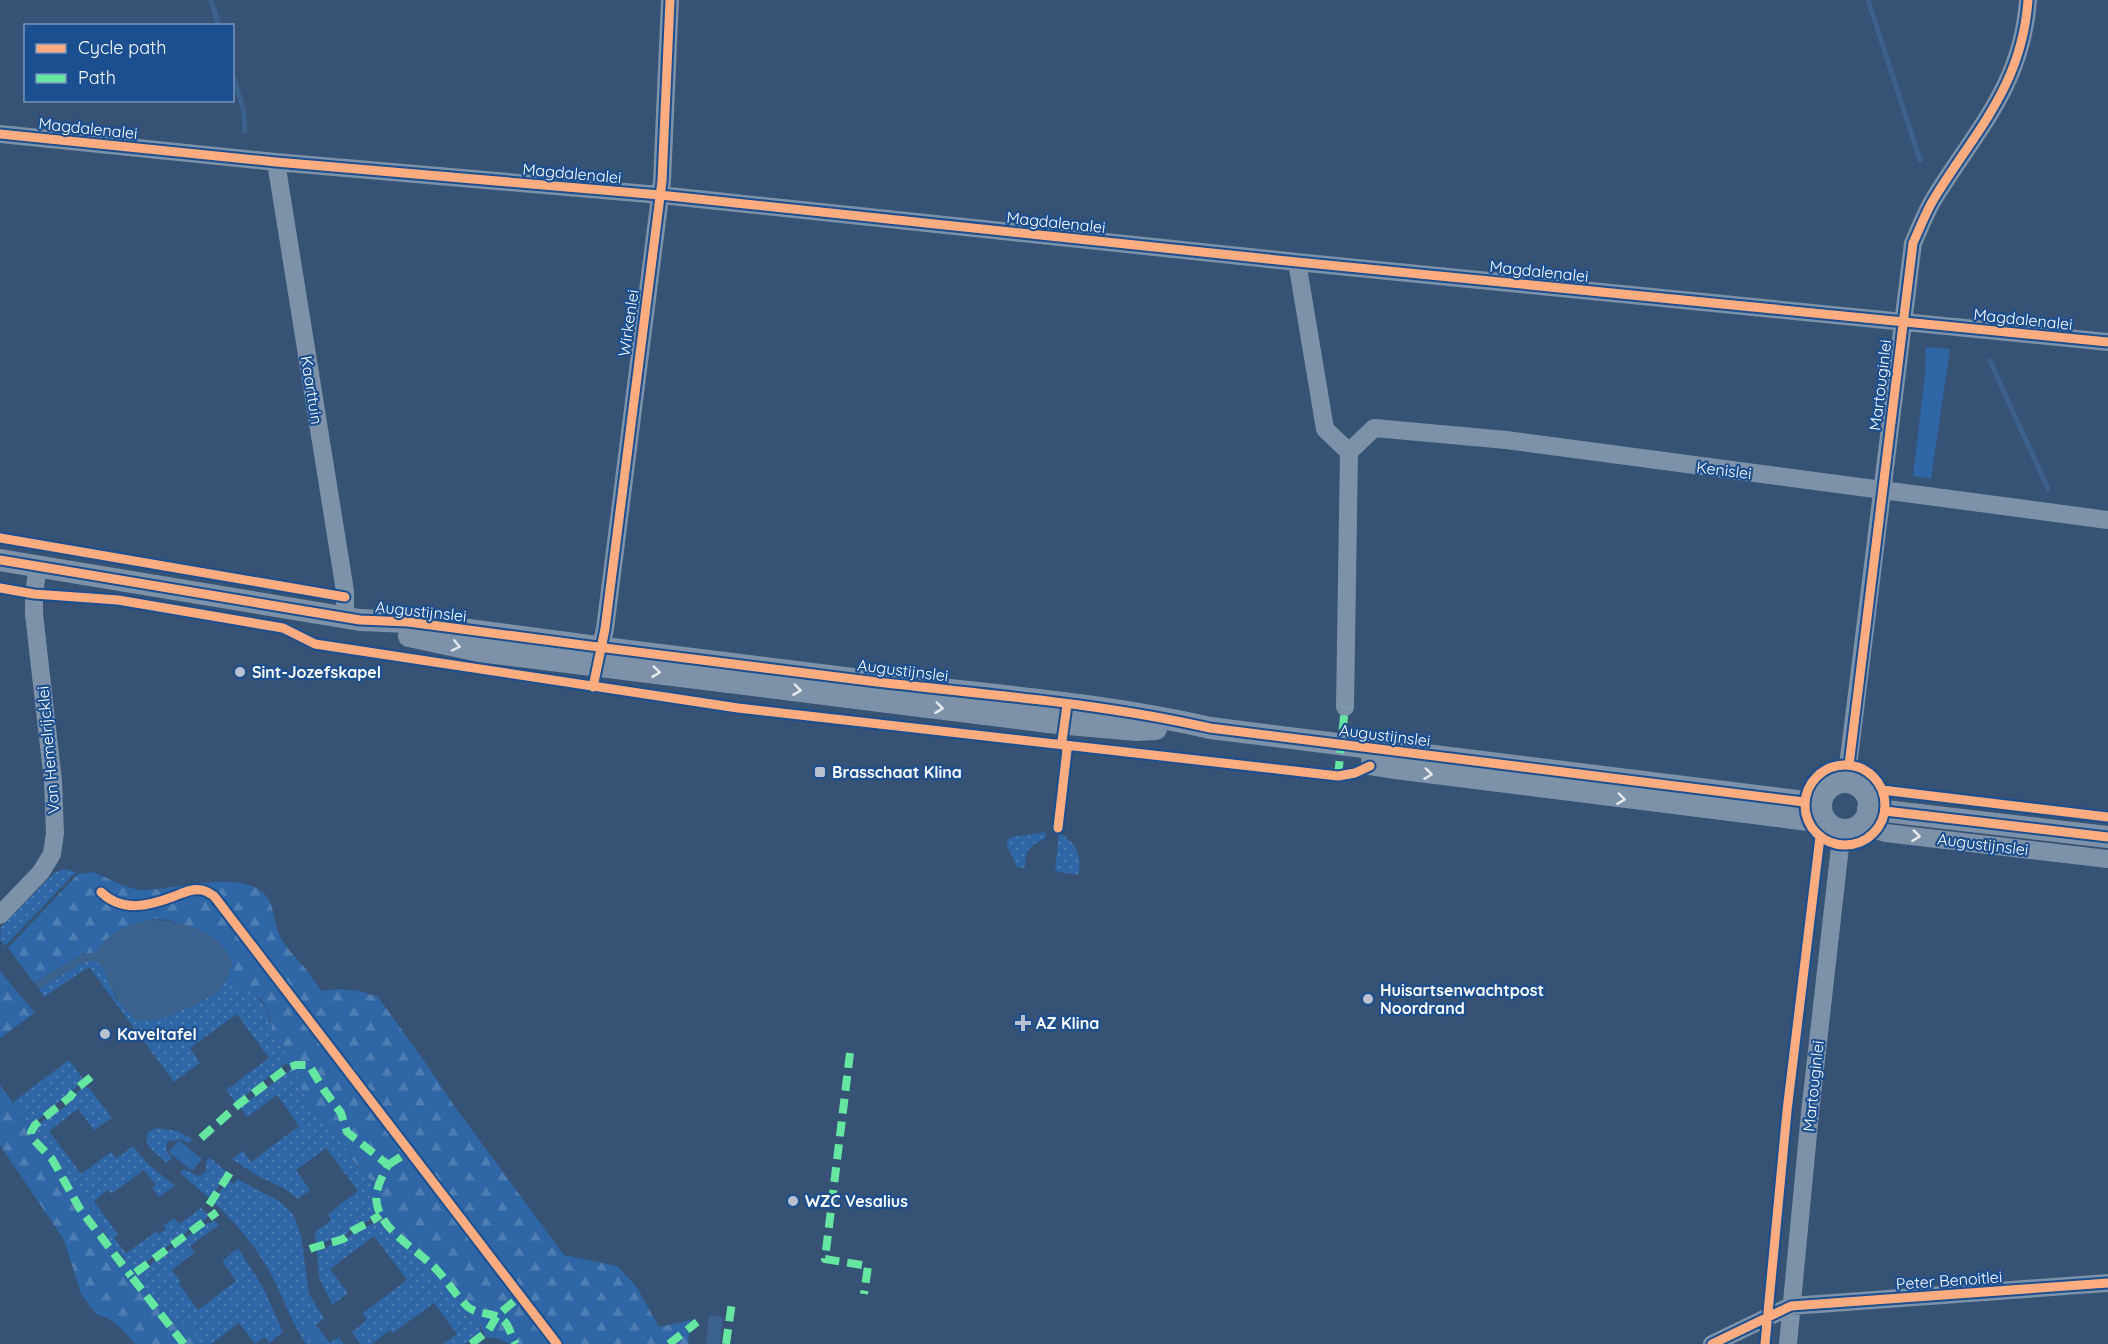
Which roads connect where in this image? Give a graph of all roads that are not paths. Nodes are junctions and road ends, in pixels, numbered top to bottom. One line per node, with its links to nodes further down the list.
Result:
1 (670, 0): 5 (street, Wirkenlei)
2 (2028, 0): 7 (street, Martouginlei)
3 (0, 134): 4 (street, Magdalenalei)
4 (276, 162): 5 (street, Magdalenalei); 14 (street, Kaarttuin)
5 (660, 195): 6 (street, Magdalenalei); 15 (street, Wirkenlei)
6 (1297, 262): 7 (street, Magdalenalei); 9 (street)
7 (1903, 322): 8 (street, Magdalenalei); 10 (street, Martouginlei)
8 (2108, 342)
9 (1349, 452): 10 (street, Kenislei); 16 (street)
10 (1882, 490): 11 (street, Kenislei); 18 (street, Martouginlei)
11 (2108, 520)
12 (0, 560): 13 (street, Augustijnslei)
13 (38, 566): 14 (street, Augustijnslei); 22 (street, Van Hemelrijcklei)
14 (352, 619): 15 (street, Augustijnslei); 17 (street, Augustijnslei, one-way to 17)
15 (600, 648): 17 (street, Augustijnslei)
16 (1345, 707)
17 (1210, 728): 19 (street, Augustijnslei)
18 (1846, 782): 19 (street); 19 (street)
19 (1843, 817): 20 (street, Augustijnslei); 21 (street, Augustijnslei, one-way to 21); 24 (street, Martouginlei)
20 (2108, 837)
21 (2108, 859)
22 (0, 915)
23 (2108, 1283): 24 (street, Peter Benoitlei)
24 (1791, 1306): 25 (street); 26 (street, Martouginlei)
25 (1712, 1344)
26 (1788, 1344)

